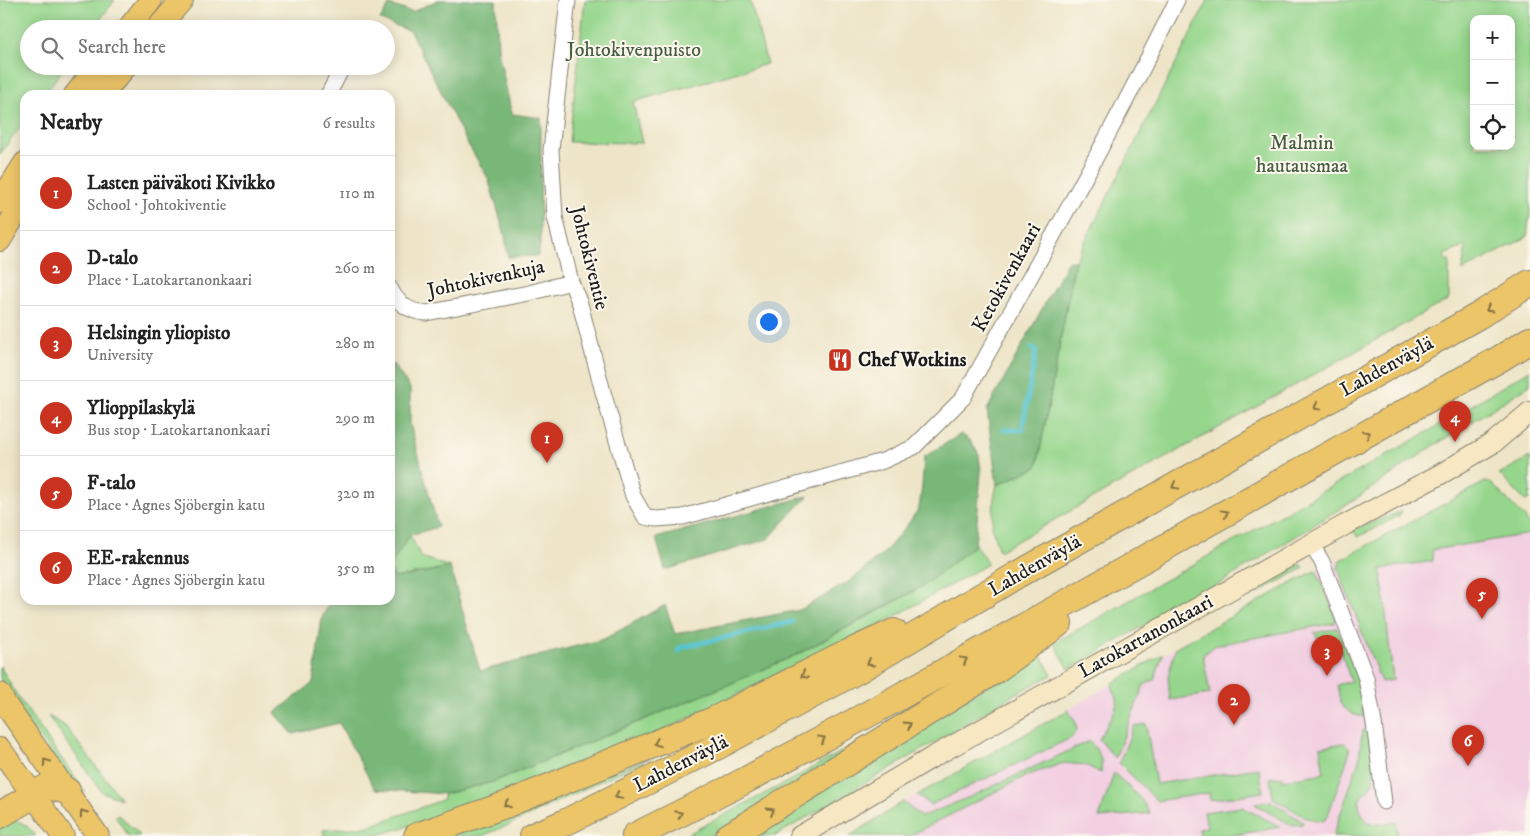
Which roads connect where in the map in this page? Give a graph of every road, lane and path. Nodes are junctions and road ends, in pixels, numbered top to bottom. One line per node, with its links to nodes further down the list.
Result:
1 (151, 0): 5 (main road)
2 (182, 0): 6 (main road)
3 (568, 0): 17 (street, Johtokiventie)
4 (1177, 0): 24 (street, Ketokivenkaari)
5 (135, 20)
6 (165, 20)
7 (91, 75): 10 (main road)
8 (119, 75): 11 (main road)
9 (338, 75): 12 (street)
10 (79, 90)
11 (106, 90)
12 (331, 90)
13 (20, 171): 14 (main road)
14 (0, 202)
15 (20, 206): 16 (main road)
16 (0, 240)
17 (571, 282): 19 (street, Johtokivenkuja); 24 (street, Johtokiventie)
18 (1530, 283): 27 (highway, Lahdenväylä, one-way to 27)
19 (395, 298)
20 (1530, 340): 26 (highway, one-way to 20)
21 (1530, 412): 23 (street, Latokartanonkaari)
22 (1530, 431): 23 (street, Latokartanonkaari)
23 (1493, 443): 25 (street, Latokartanonkaari)
24 (645, 517)
25 (1311, 544): 32 (street); 40 (street, Latokartanonkaari)
26 (1152, 554): 38 (highway, one-way to 26); 39 (highway, one-way to 26)
27 (1018, 575): 36 (highway, one-way to 36); 37 (highway, Lahdenväylä, one-way to 37)
28 (0, 694): 30 (main road, one-way to 28)
29 (0, 749): 31 (main road)
30 (67, 791): 31 (highway); 35 (main road, one-way to 30)
31 (33, 796): 33 (highway); 34 (main road)
32 (1384, 802)
33 (0, 815)
34 (63, 836)
35 (98, 836)
36 (417, 836)
37 (533, 836)
38 (635, 836)
39 (729, 836)
40 (800, 836)

